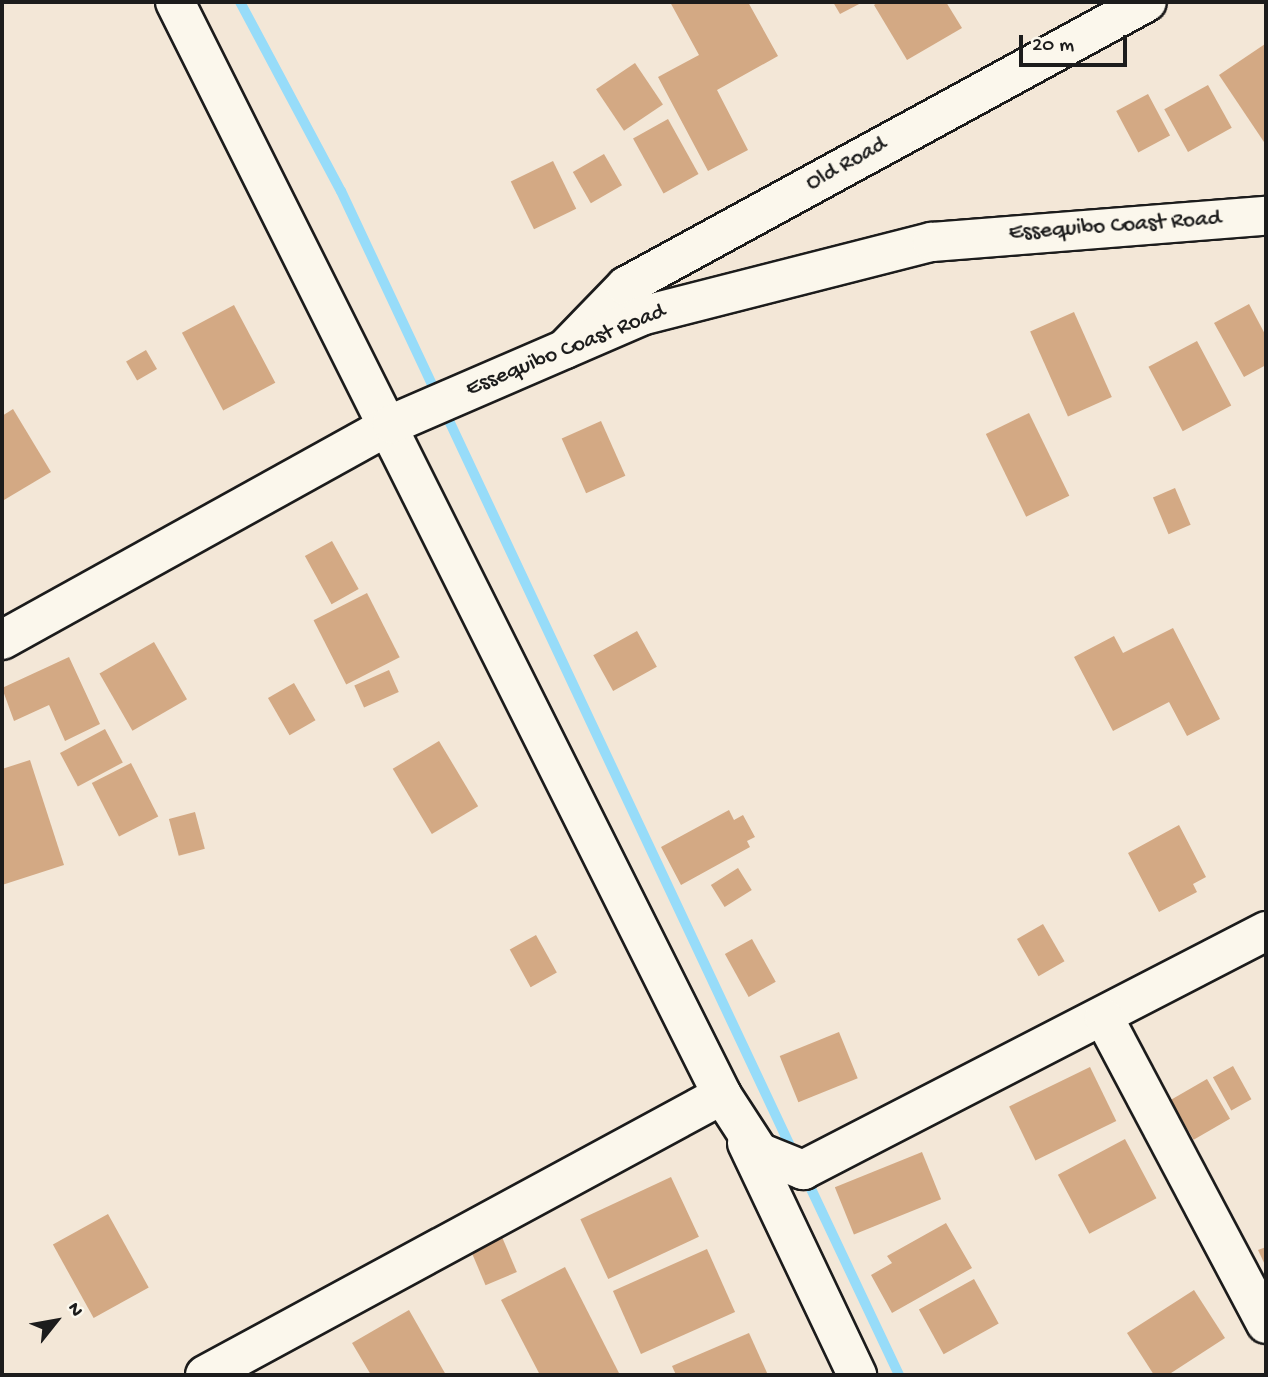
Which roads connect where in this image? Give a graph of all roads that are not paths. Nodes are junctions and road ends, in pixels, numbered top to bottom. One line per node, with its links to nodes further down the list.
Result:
1 (175, 2): 5 (street)
2 (1147, 2): 4 (street, Old Road)
3 (1266, 216): 4 (street, Essequibo Coast Road)
4 (563, 351): 5 (street, Essequibo Coast Road)
5 (391, 424): 6 (street, Essequibo Coast Road); 9 (street)
6 (2, 639)
7 (1266, 932): 8 (street)
8 (1104, 1018): 10 (street); 11 (street)
9 (722, 1095): 10 (street); 12 (street)
10 (744, 1138): 13 (street)
11 (1266, 1324)
12 (205, 1375)
13 (857, 1375)

